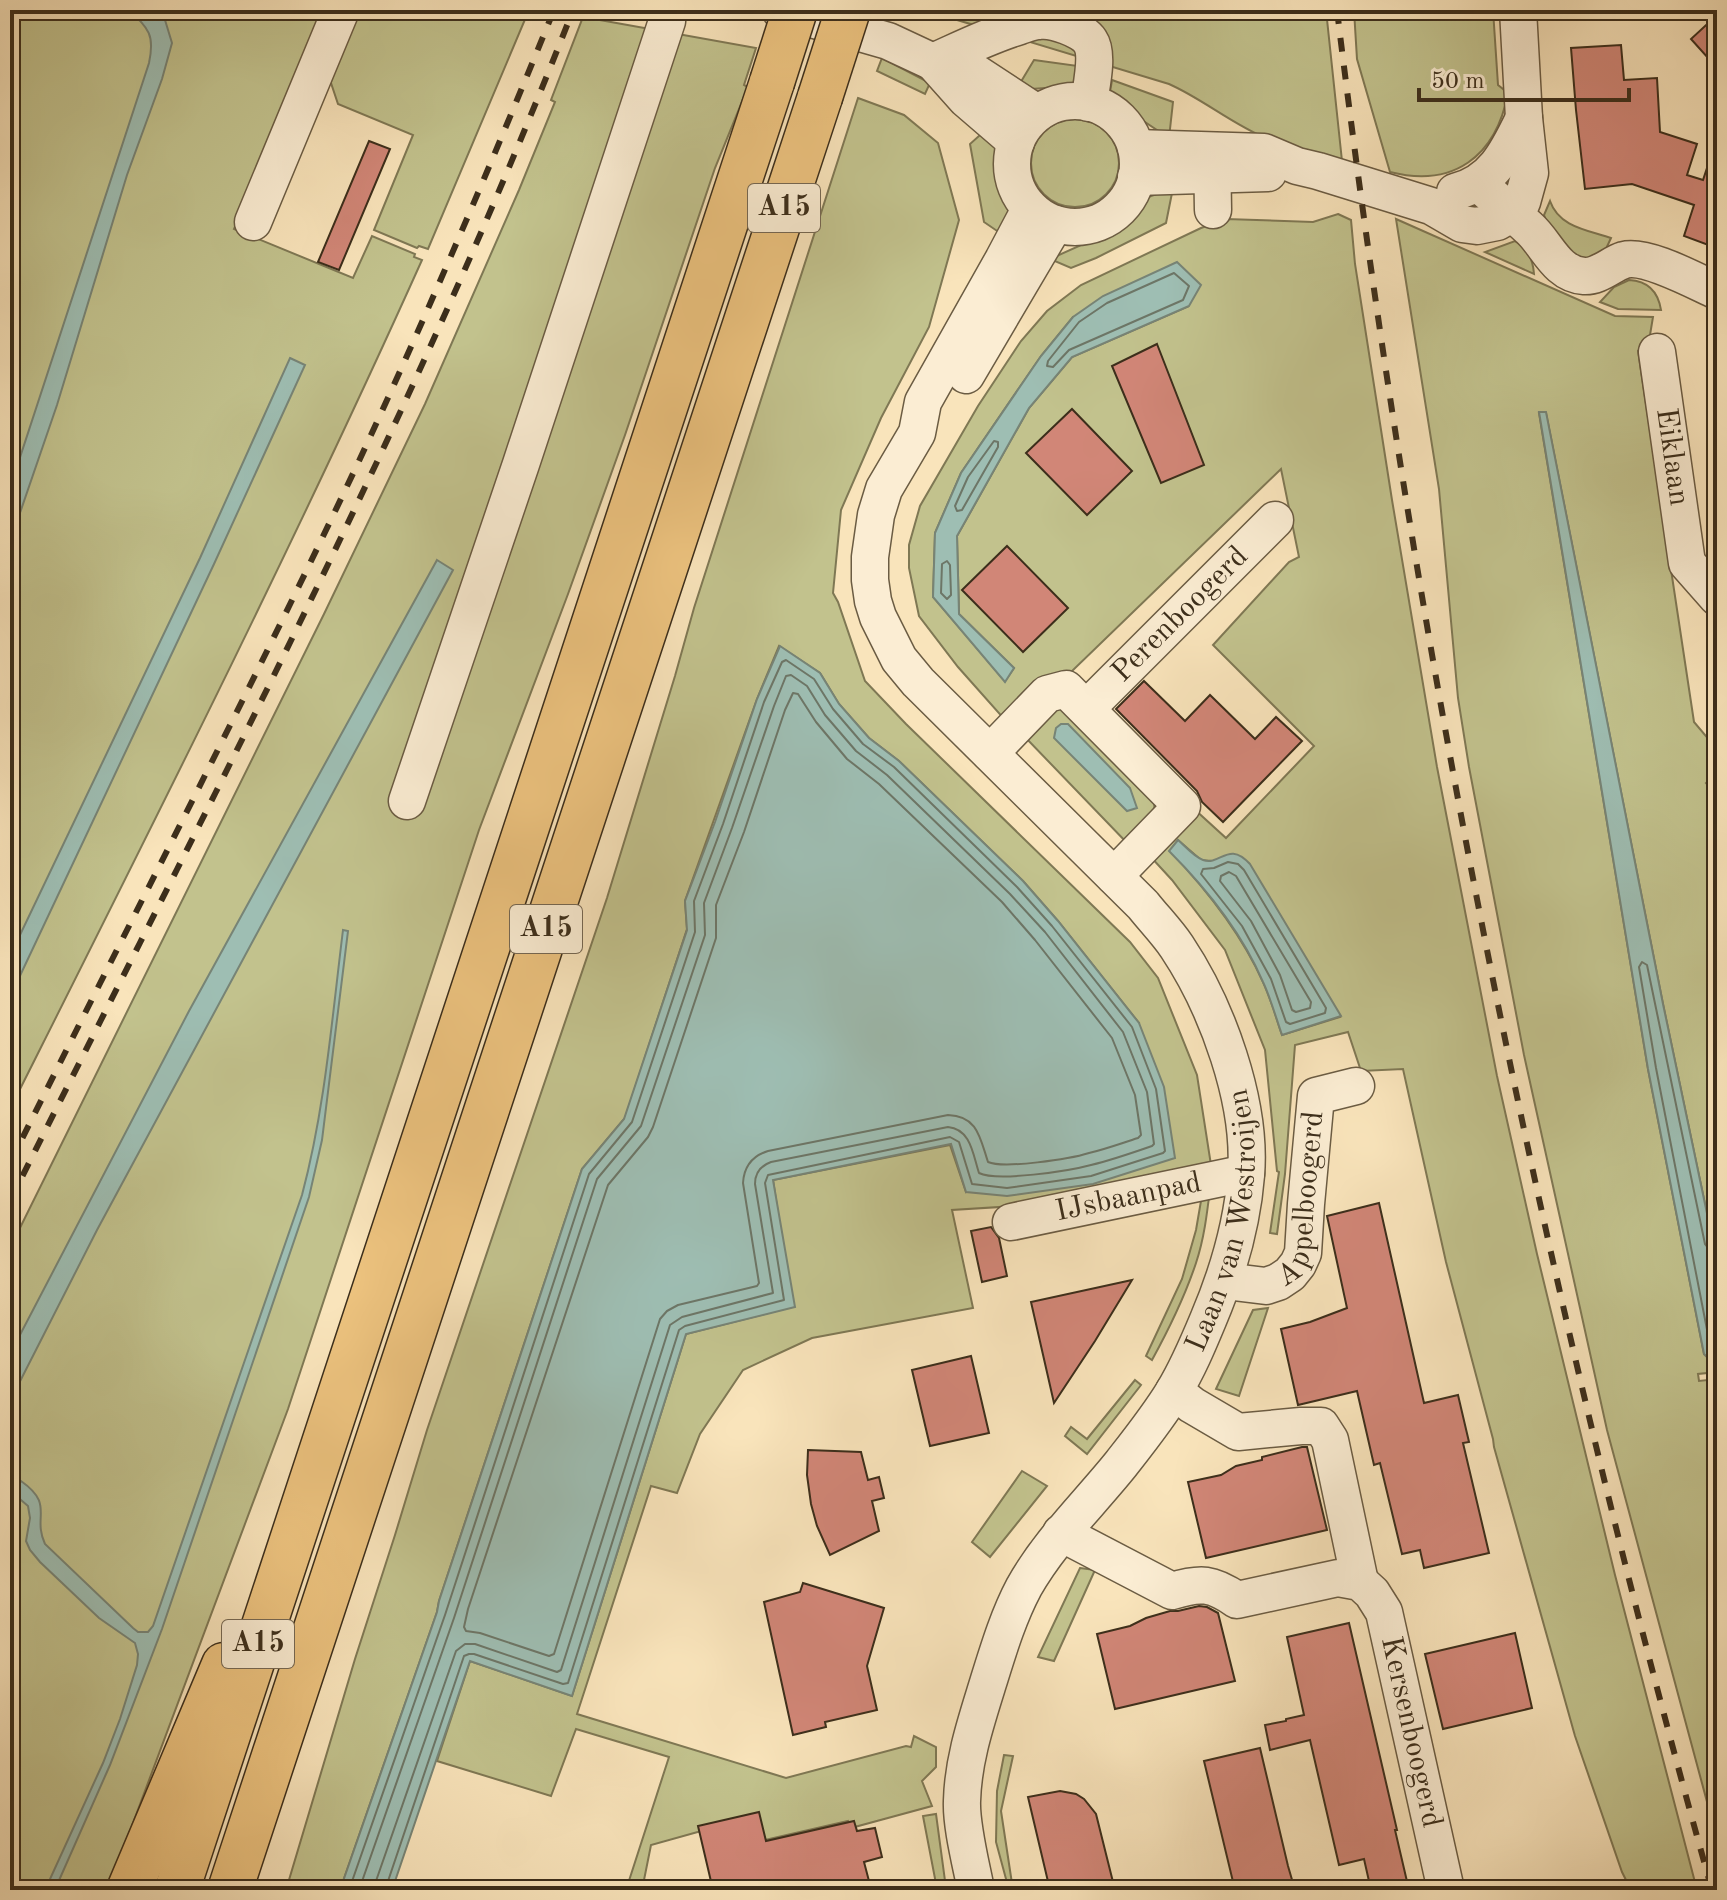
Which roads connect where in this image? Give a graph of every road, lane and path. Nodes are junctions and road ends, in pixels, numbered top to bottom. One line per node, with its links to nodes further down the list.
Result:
1 (341, 10): 19 (street)
2 (668, 10): 26 (street)
3 (780, 10): 7 (street)
4 (795, 10): 33 (highway, A15, bridge)
5 (848, 10): 35 (highway, A15, bridge)
6 (1518, 10): 10 (street)
7 (933, 62): 8 (street); 9 (street); 11 (street)
8 (1089, 103): 9 (street); 12 (street)
9 (1037, 113): 11 (street)
10 (1524, 118): 15 (street); 17 (street)
11 (1016, 142): 18 (street)
12 (1136, 163): 14 (street); 18 (street)
13 (1297, 166): 14 (street); 14 (street); 16 (street)
14 (1212, 179)
15 (1478, 183): 16 (street); 17 (street)
16 (1431, 206): 17 (street)
17 (1511, 214): 20 (street)
18 (1042, 217): 25 (street, Laan van Westroijen)
19 (253, 222)
20 (1717, 291)
21 (1657, 352): 23 (street, Eiklaan)
22 (1275, 520): 24 (street, Perenboogerd)
23 (1717, 597)
24 (1087, 708): 25 (street, Perenboogerd); 27 (street, Perenboogerd)
25 (990, 753): 27 (street, Laan van Westroijen)
26 (407, 801)
27 (1114, 876): 29 (street, Laan van Westroijen)
28 (1356, 1086): 31 (street, Appelboogerd)
29 (1246, 1173): 30 (street, IJsbaanpad); 31 (street, Laan van Westroijen)
30 (1011, 1222)
31 (1225, 1281): 32 (street, Laan van Westroijen)
32 (1174, 1391): 34 (street, Laan van Westroijen); 36 (street, Kersenboogerd)
33 (338, 1398): 37 (highway, A15); 38 (highway, A15)
34 (1061, 1533): 36 (street); 41 (street, Laan van Westroijen)
35 (345, 1538): 39 (highway, A15); 40 (highway, A15)
36 (1360, 1582): 42 (street, Kersenboogerd)
37 (129, 1890)
38 (177, 1890)
39 (230, 1890)
40 (258, 1890)
41 (976, 1890)
42 (1446, 1890)

